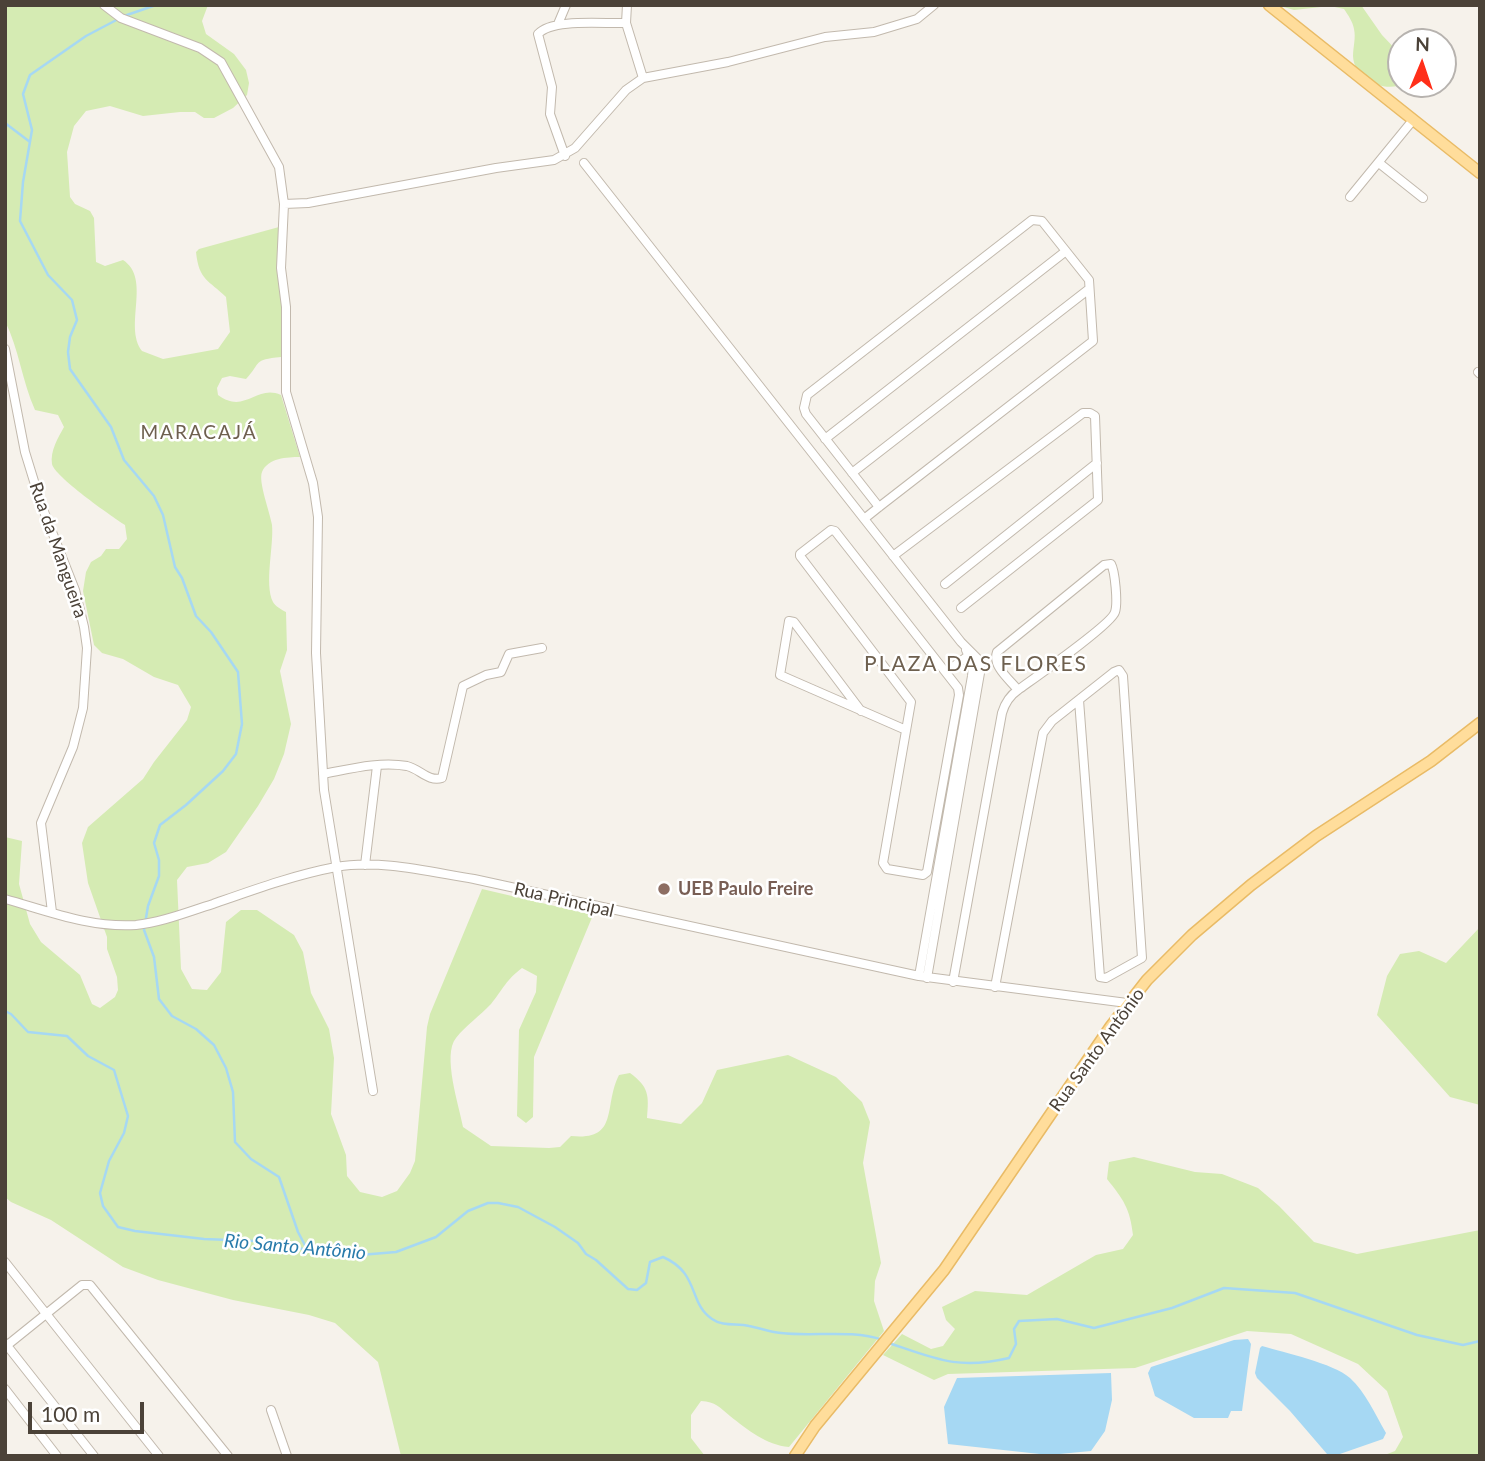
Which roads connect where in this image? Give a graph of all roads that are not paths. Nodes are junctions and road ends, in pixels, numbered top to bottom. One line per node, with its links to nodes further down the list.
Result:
1 (104, 5): 16 (street)
2 (566, 5): 7 (street)
3 (627, 5): 6 (street)
4 (934, 5): 8 (street)
5 (1269, 5): 9 (main road)
6 (626, 23): 7 (street); 8 (street)
7 (558, 24): 10 (street)
8 (643, 78): 10 (street)
9 (1413, 120): 12 (street); 13 (main road)
10 (565, 156): 16 (street)
11 (584, 163): 24 (street)
12 (1379, 163): 14 (street); 15 (street)
13 (1480, 173)
14 (1350, 197)
15 (1423, 198)
16 (284, 204): 37 (street)
17 (1066, 251): 18 (street); 20 (street); 20 (street)
18 (1089, 289): 22 (street); 23 (street)
19 (5, 349): 41 (street, Rua da Mangueira)
20 (825, 439): 22 (street)
21 (1097, 463): 25 (street); 26 (street); 27 (street)
22 (852, 473): 23 (street)
23 (879, 508): 24 (street)
24 (864, 519): 25 (street)
25 (893, 556): 29 (street)
26 (944, 584)
27 (961, 608)
28 (542, 648): 36 (street)
29 (970, 654): 30 (street); 42 (street)
30 (946, 673): 35 (street); 35 (street)
31 (1018, 690): 31 (street); 43 (street)
32 (1079, 700): 32 (street); 44 (street)
33 (861, 711): 33 (street); 35 (street)
34 (1480, 723): 45 (main road, Rua Santo Antônio)
35 (906, 730)
36 (377, 766): 37 (street); 38 (street)
37 (323, 774): 39 (street)
38 (365, 865): 39 (street, Rua Principal); 42 (street, Rua Principal)
39 (337, 867): 41 (street, Rua Principal); 46 (street)
40 (5, 899): 41 (street, Rua Principal)
41 (52, 912)
42 (923, 977): 43 (street, Rua Principal)
43 (953, 982): 44 (street, Rua Principal)
44 (995, 987): 45 (street, Rua Principal)
45 (1127, 1003): 57 (main road, Rua Santo Antônio)
46 (373, 1090)
47 (5, 1262): 48 (street)
48 (47, 1314): 49 (street); 54 (street); 55 (street)
49 (6, 1345): 53 (street)
50 (5, 1389): 52 (street)
51 (271, 1410): 56 (street)
52 (57, 1456)
53 (94, 1456)
54 (159, 1456)
55 (228, 1456)
56 (287, 1456)
57 (795, 1456)

